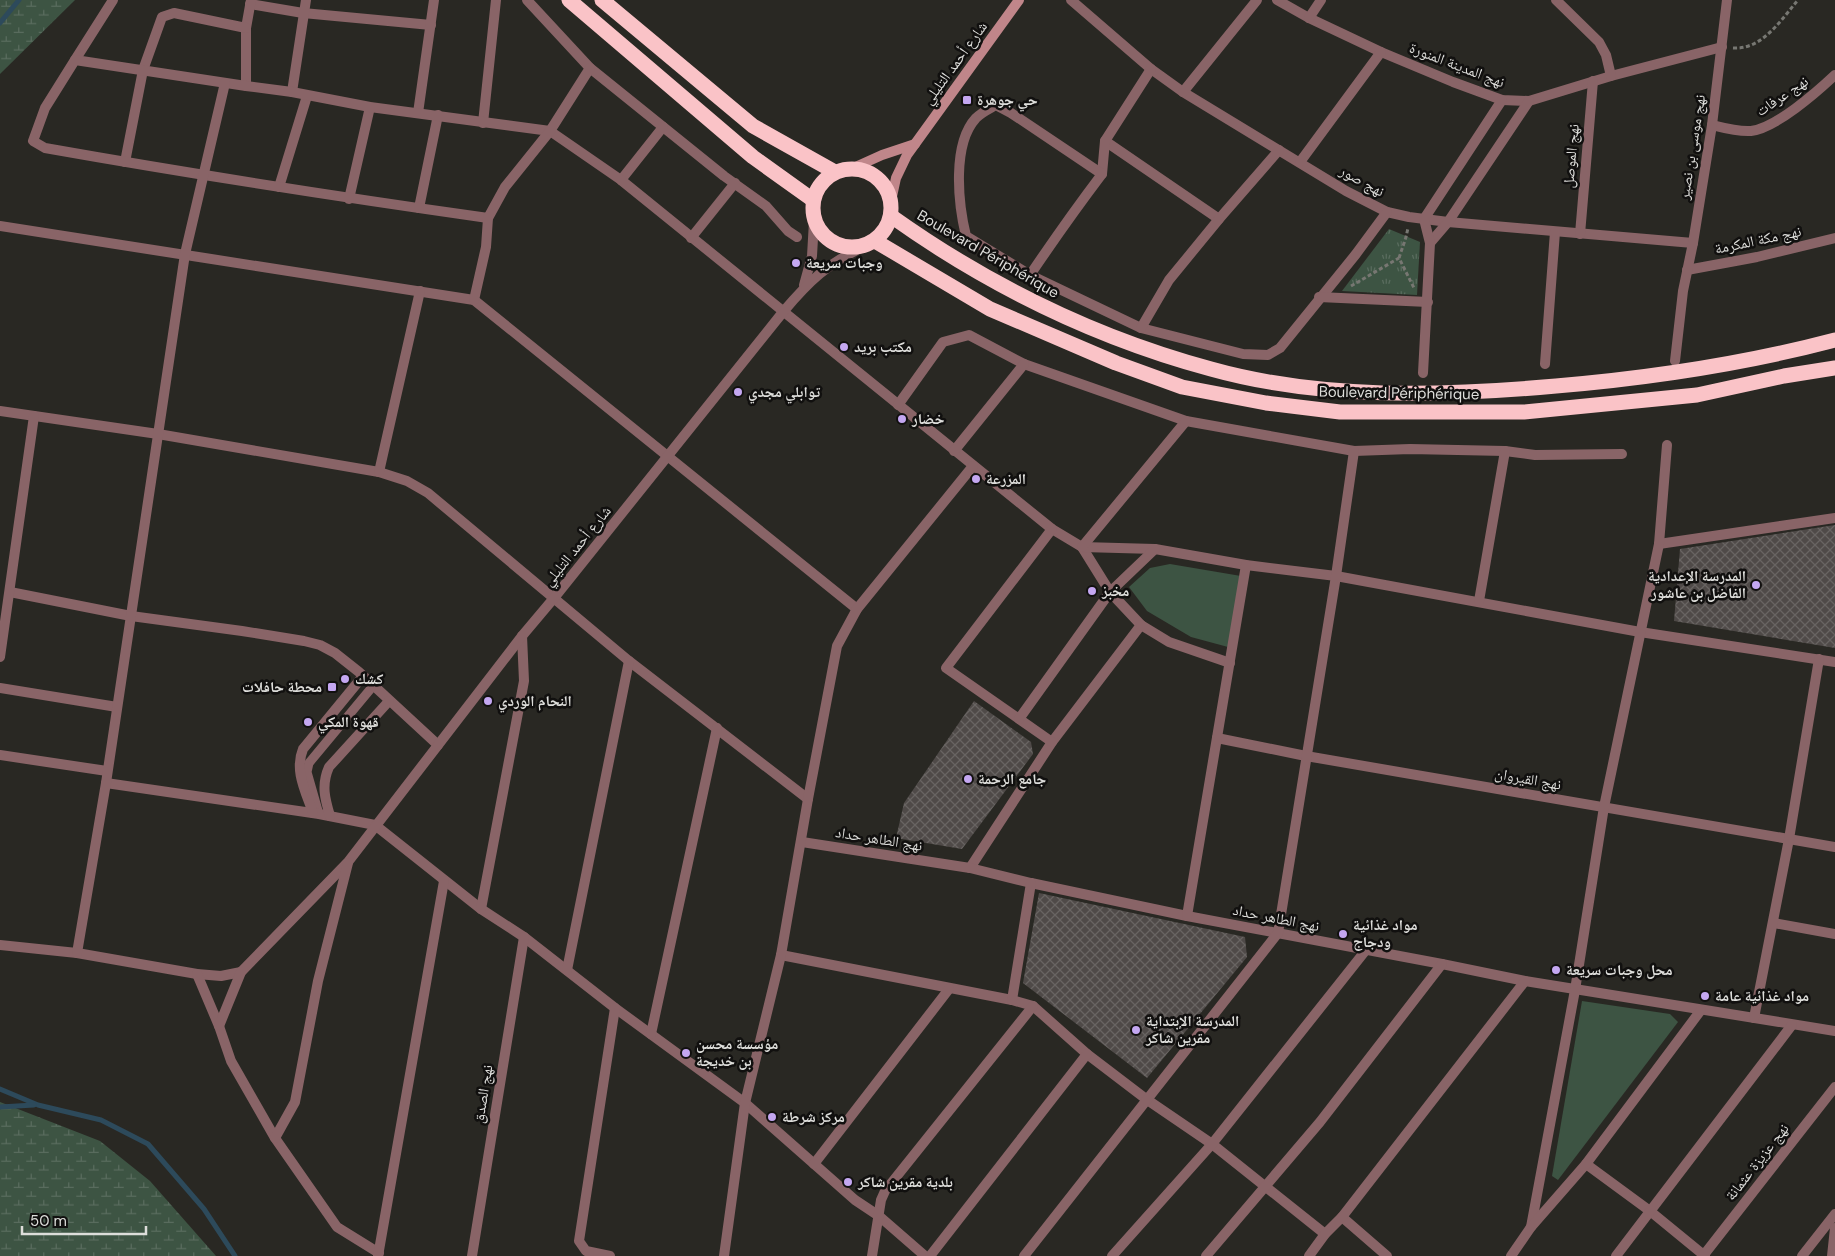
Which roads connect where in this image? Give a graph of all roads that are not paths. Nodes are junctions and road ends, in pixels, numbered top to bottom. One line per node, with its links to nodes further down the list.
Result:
1 (113, 0): 22 (street)
2 (306, 0): 16 (street)
3 (434, 0): 18 (street)
4 (496, 0): 39 (street)
5 (528, 0): 23 (street)
6 (569, 0): 56 (highway)
7 (602, 0): 49 (highway)
8 (1019, 0): 44 (street, شارع أحمد التليلي)
9 (1072, 0): 24 (street, نهج صور)
10 (1257, 0): 32 (street)
11 (1277, 0): 17 (street, نهج المدينة المنورة)
12 (1321, 0): 17 (street)
13 (1556, 0): 27 (street)
14 (1727, 0): 20 (street, نهج موسى بن نصير)
15 (251, 2): 16 (street); 19 (street)
16 (303, 14): 18 (street); 31 (street)
17 (1309, 18): 21 (street, نهج المدينة المنورة)
18 (431, 25): 37 (street)
19 (246, 28): 25 (street); 30 (street)
20 (1722, 47): 27 (street, نهج المدينة المنورة); 40 (street, نهج موسى بن نصير)
21 (1381, 52): 34 (street, نهج المدينة المنورة); 47 (street)
22 (75, 60): 25 (street); 46 (street)
23 (590, 68): 41 (street); 42 (street)
24 (1151, 68): 32 (street, نهج صور); 43 (street)
25 (143, 70): 29 (street); 46 (street)
26 (1835, 75): 40 (street, نهج عرفات)
27 (1611, 76): 28 (street, نهج المدينة المنورة)
28 (1593, 81): 35 (street, نهج المدينة المنورة); 67 (street, نهج الموصل)
29 (225, 83): 30 (street); 50 (street)
30 (246, 86): 31 (street)
31 (292, 92): 33 (street)
32 (1183, 92): 45 (street, نهج صور)
33 (307, 96): 36 (street); 54 (street)
34 (1502, 100): 35 (street, نهج المدينة المنورة); 62 (street)
35 (1529, 101): 64 (street)
36 (370, 107): 37 (street); 55 (street)
37 (418, 113): 38 (street)
38 (438, 115): 39 (street); 57 (street)
39 (483, 123): 42 (street)
40 (1712, 126): 73 (street, نهج موسى بن نصير)
41 (663, 127): 52 (street); 53 (street)
42 (550, 131): 52 (street); 60 (street)
43 (1105, 141): 51 (street); 61 (street)
44 (915, 144): 48 (street); 58 (street, شارع أحمد التليلي)
45 (1279, 150): 47 (street, نهج صور); 61 (street)
46 (125, 162): 50 (street)
47 (1300, 162): 59 (street, نهج صور)
48 (851, 169): 49 (highway); 58 (highway)
49 (835, 172): 56 (highway)
50 (204, 174): 54 (street); 74 (street)
51 (1102, 174): 76 (street); 76 (street)
52 (621, 180): 69 (street)
53 (735, 183): 68 (street); 69 (street)
54 (279, 186): 55 (street)
55 (350, 199): 57 (street)
56 (813, 200): 63 (highway)
57 (419, 208): 60 (street)
58 (891, 209): 72 (highway); 84 (highway, Boulevard Périphérique)
59 (1387, 212): 62 (street, نهج صور); 79 (street)
60 (488, 218): 80 (street)
61 (1219, 219): 83 (street)
62 (1424, 219): 64 (street, نهج صور); 71 (street)
63 (814, 221): 72 (highway); 77 (street)
64 (1448, 222): 66 (street, نهج صور); 71 (street)
65 (0, 226): 74 (street)
66 (1555, 232): 67 (street, نهج صور); 87 (street)
67 (1580, 234): 73 (street, نهج صور)
68 (796, 237)
69 (691, 238): 82 (street)
70 (1835, 238): 75 (street, نهج مكة المكرمة)
71 (1430, 242): 81 (street)
72 (870, 243): 77 (street); 88 (highway, Boulevard Périphérique)
73 (1693, 243): 75 (street, نهج موسى بن نصير)
74 (185, 254): 78 (street); 94 (street)
75 (1687, 270): 85 (street, نهج موسى بن نصير)
76 (1030, 275): 83 (street)
77 (804, 286): 82 (street, شارع أحمد التليلي)
78 (420, 291): 80 (street); 102 (street)
79 (1319, 297): 81 (street); 83 (street)
80 (474, 300): 100 (street)
81 (1428, 302): 89 (street)
82 (783, 312): 90 (street); 100 (street, شارع أحمد التليلي)
83 (1141, 328)
84 (1835, 340)
85 (1675, 361)
86 (1024, 364): 90 (street); 93 (street); 96 (street)
87 (1545, 364)
88 (1835, 368)
89 (1423, 373)
90 (898, 405): 96 (street)
91 (0, 411): 92 (street)
92 (34, 416): 94 (street); 110 (street)
93 (1186, 421): 97 (street); 106 (street)
94 (158, 434): 102 (street); 115 (street)
95 (1667, 445): 105 (street)
96 (954, 451): 101 (street)
97 (1354, 451): 98 (street); 109 (street)
98 (1505, 451): 99 (street); 113 (street)
99 (1622, 454)
100 (668, 456): 112 (street, شارع أحمد التليلي); 114 (street)
101 (973, 466): 104 (street); 114 (street)
102 (379, 472): 112 (street)
103 (1835, 518): 105 (street)
104 (1052, 530): 106 (street); 129 (street)
105 (1659, 544): 117 (street)
106 (1082, 547): 107 (street); 111 (street)
107 (1155, 549): 108 (street); 111 (street)
108 (1246, 566): 109 (street); 123 (street)
109 (1336, 576): 113 (street); 135 (street)
110 (10, 592): 115 (street); 119 (street)
111 (1110, 592): 116 (street); 129 (street)
112 (554, 598): 118 (street, شارع أحمد التليلي); 121 (street)
113 (1479, 601): 117 (street)
114 (857, 608): 138 (street)
115 (131, 616): 124 (street); 128 (street)
116 (1140, 625): 123 (street); 132 (street)
117 (1640, 632): 120 (street); 139 (street)
118 (522, 636): 133 (street, شارع أحمد التليلي); 150 (street)
119 (0, 656)
120 (1818, 659): 122 (street); 143 (street)
121 (629, 661): 130 (street); 161 (street)
122 (1835, 662)
123 (1230, 663): 131 (street)
124 (363, 676): 125 (street); 140 (street)
125 (373, 686): 127 (street); 140 (lane)
126 (0, 688): 128 (street)
127 (389, 701): 133 (street); 141 (street)
128 (117, 707): 136 (street)
129 (1019, 719): 132 (street)
130 (717, 728): 138 (street); 175 (street)
131 (1217, 738): 135 (street, نهج القيروان); 151 (street)
132 (1052, 742): 147 (street)
133 (438, 745): 142 (street, شارع أحمد التليلي)
134 (0, 755): 136 (street)
135 (1306, 756): 139 (street, نهج القيروان); 153 (street)
136 (107, 771): 137 (street)
137 (106, 783): 140 (street); 158 (street)
138 (808, 799): 144 (street)
139 (1604, 807): 143 (street, نهج القيروان); 166 (street)
140 (316, 813): 141 (street)
141 (330, 816): 142 (street)
142 (375, 825): 146 (street, شارع أحمد التليلي); 148 (street)
143 (1789, 839): 145 (street, نهج القيروان); 152 (street)
144 (802, 842): 147 (street, نهج الطاهر حداد); 159 (street)
145 (1835, 847)
146 (348, 862): 162 (street); 180 (street)
147 (970, 868): 149 (street, نهج الطاهر حداد)
148 (444, 881): 150 (street); 192 (street)
149 (1031, 883): 151 (street, نهج الطاهر حداد); 167 (street)
150 (481, 909): 155 (street)
151 (1187, 916): 153 (street, نهج الطاهر حداد)
152 (1774, 923): 154 (street); 171 (street)
153 (1278, 933): 157 (street, نهج الطاهر حداد); 178 (street)
154 (1835, 934)
155 (524, 937): 161 (street); 193 (street, نهج الصدق)
156 (0, 945): 158 (street)
157 (1366, 950): 160 (street, نهج الطاهر حداد); 181 (street)
158 (77, 953): 163 (street)
159 (781, 955): 165 (street); 179 (street)
160 (1442, 964): 164 (street, نهج الطاهر حداد); 184 (street)
161 (567, 970): 169 (street)
162 (241, 972): 163 (street); 173 (street)
163 (197, 974): 173 (street)
164 (1525, 982): 166 (street, نهج الطاهر حداد); 188 (street)
165 (949, 989): 167 (street); 182 (street)
166 (1575, 990): 170 (street, نهج الطاهر حداد); 189 (street)
167 (1012, 1000): 168 (street)
168 (1033, 1006): 176 (street); 187 (street)
169 (615, 1008): 175 (street); 194 (street)
170 (1701, 1010): 171 (street, نهج الطاهر حداد); 183 (street)
171 (1754, 1018): 172 (street, نهج الطاهر حداد)
172 (1792, 1025): 174 (street, نهج الطاهر حداد); 185 (street)
173 (220, 1026): 180 (street)
174 (1835, 1031)
175 (651, 1034): 179 (street)
176 (1086, 1054): 178 (street); 198 (street)
177 (1835, 1087): 206 (street, نهج عزيزة عثمانة)
178 (1146, 1099): 181 (street); 199 (street)
179 (745, 1104): 182 (street); 195 (street)
180 (275, 1138): 192 (street)
181 (1212, 1144): 184 (street); 200 (street)
182 (814, 1164): 187 (street)
183 (1586, 1164): 185 (street); 189 (street)
184 (1264, 1186): 191 (street); 201 (street)
185 (1650, 1210): 205 (street); 206 (street)
186 (1835, 1214): 207 (street)
187 (879, 1216): 196 (street); 197 (street)
188 (1342, 1217): 191 (street); 203 (street)
189 (1531, 1227): 204 (street)
190 (1835, 1228): 208 (street)
191 (1325, 1234): 202 (street)
192 (378, 1254)
193 (472, 1256)
194 (610, 1256)
195 (724, 1256)
196 (872, 1256)
197 (925, 1256)
198 (930, 1256)
199 (1024, 1256)
200 (1112, 1256)
201 (1206, 1256)
202 (1308, 1256)
203 (1387, 1256)
204 (1511, 1256)
205 (1616, 1256)
206 (1704, 1256)
207 (1802, 1256)
208 (1832, 1256)

